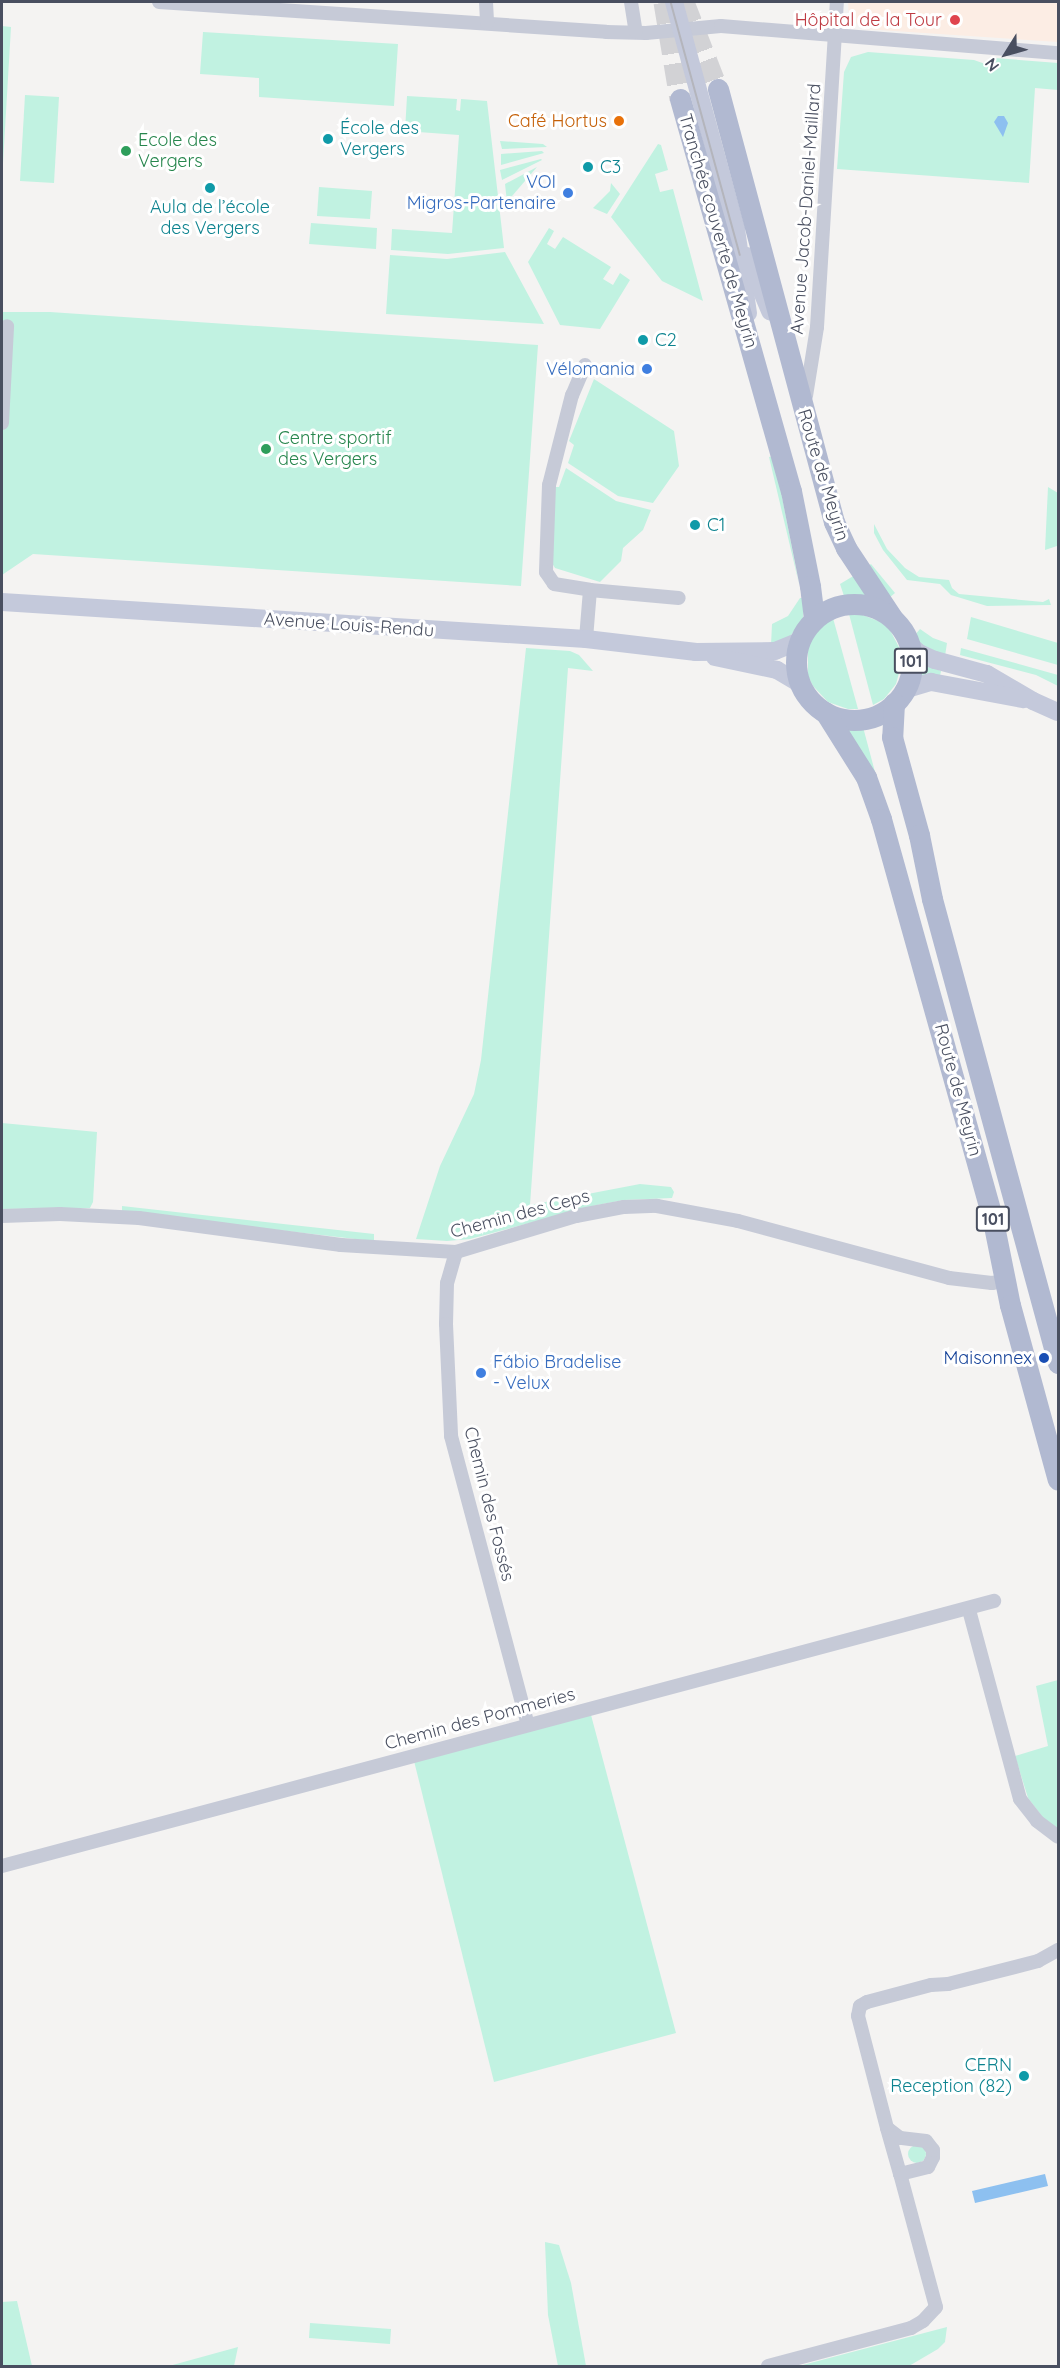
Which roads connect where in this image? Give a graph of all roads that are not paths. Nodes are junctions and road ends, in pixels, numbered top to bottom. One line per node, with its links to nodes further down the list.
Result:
1 (159, 2): 6 (street)
2 (486, 2): 6 (street)
3 (631, 2): 8 (street)
4 (674, 2): 7 (main road)
5 (837, 2): 9 (street, Avenue Jacob-Daniel-Maillard)
6 (487, 23): 8 (street)
7 (682, 29): 8 (street); 9 (street); 13 (main road)
8 (636, 33)
9 (835, 34): 10 (street); 18 (street, Avenue Jacob-Daniel-Maillard)
10 (1059, 53)
11 (718, 89): 15 (main road, Tranchée couverte de Meyrin / 101)
12 (680, 99): 16 (main road, Tranchée couverte de Meyrin)
13 (736, 229): 15 (main road); 16 (main road)
14 (7, 326): 19 (street)
15 (787, 354): 18 (main road, Route de Meyrin / 101)
16 (756, 362): 24 (main road, Route de Meyrin)
17 (585, 365): 20 (street)
18 (806, 421): 23 (main road, Route de Meyrin / 101)
19 (2, 423)
20 (590, 590): 21 (street); 25 (street)
21 (679, 598)
22 (2, 602): 25 (main road, Avenue Louis-Rendu)
23 (892, 619): 24 (main road); 27 (main road, 101)
24 (814, 620): 26 (main road)
25 (586, 639): 28 (main road, Avenue Louis-Rendu)
26 (800, 641): 28 (main road, Avenue Louis-Rendu); 29 (main road)
27 (909, 644): 30 (main road, 101); 31 (main road)
28 (696, 652): 29 (main road, Avenue Louis-Rendu)
29 (800, 684): 32 (main road, 101)
30 (899, 696): 31 (main road); 32 (main road); 37 (main road, Route de Meyrin / 101)
31 (1033, 701): 33 (main road)
32 (825, 712): 36 (main road, Route de Meyrin / 101)
33 (1059, 712)
34 (2, 1216): 35 (street, Chemin des Ceps)
35 (456, 1252): 36 (street, Chemin des Ceps); 41 (street, Chemin des Fossés)
36 (1004, 1281): 38 (main road, Route de Meyrin / 101)
37 (1059, 1363)
38 (1059, 1480)
39 (994, 1601): 40 (street, Chemin des Pommeries)
40 (969, 1610): 41 (street, Chemin des Pommeries); 42 (street)
41 (528, 1725): 43 (street, Chemin des Pommeries)
42 (1059, 1837)
43 (2, 1866)
44 (1059, 1950): 45 (street)
45 (887, 2128): 46 (street); 46 (street)
46 (900, 2174): 47 (street)
47 (768, 2367)

